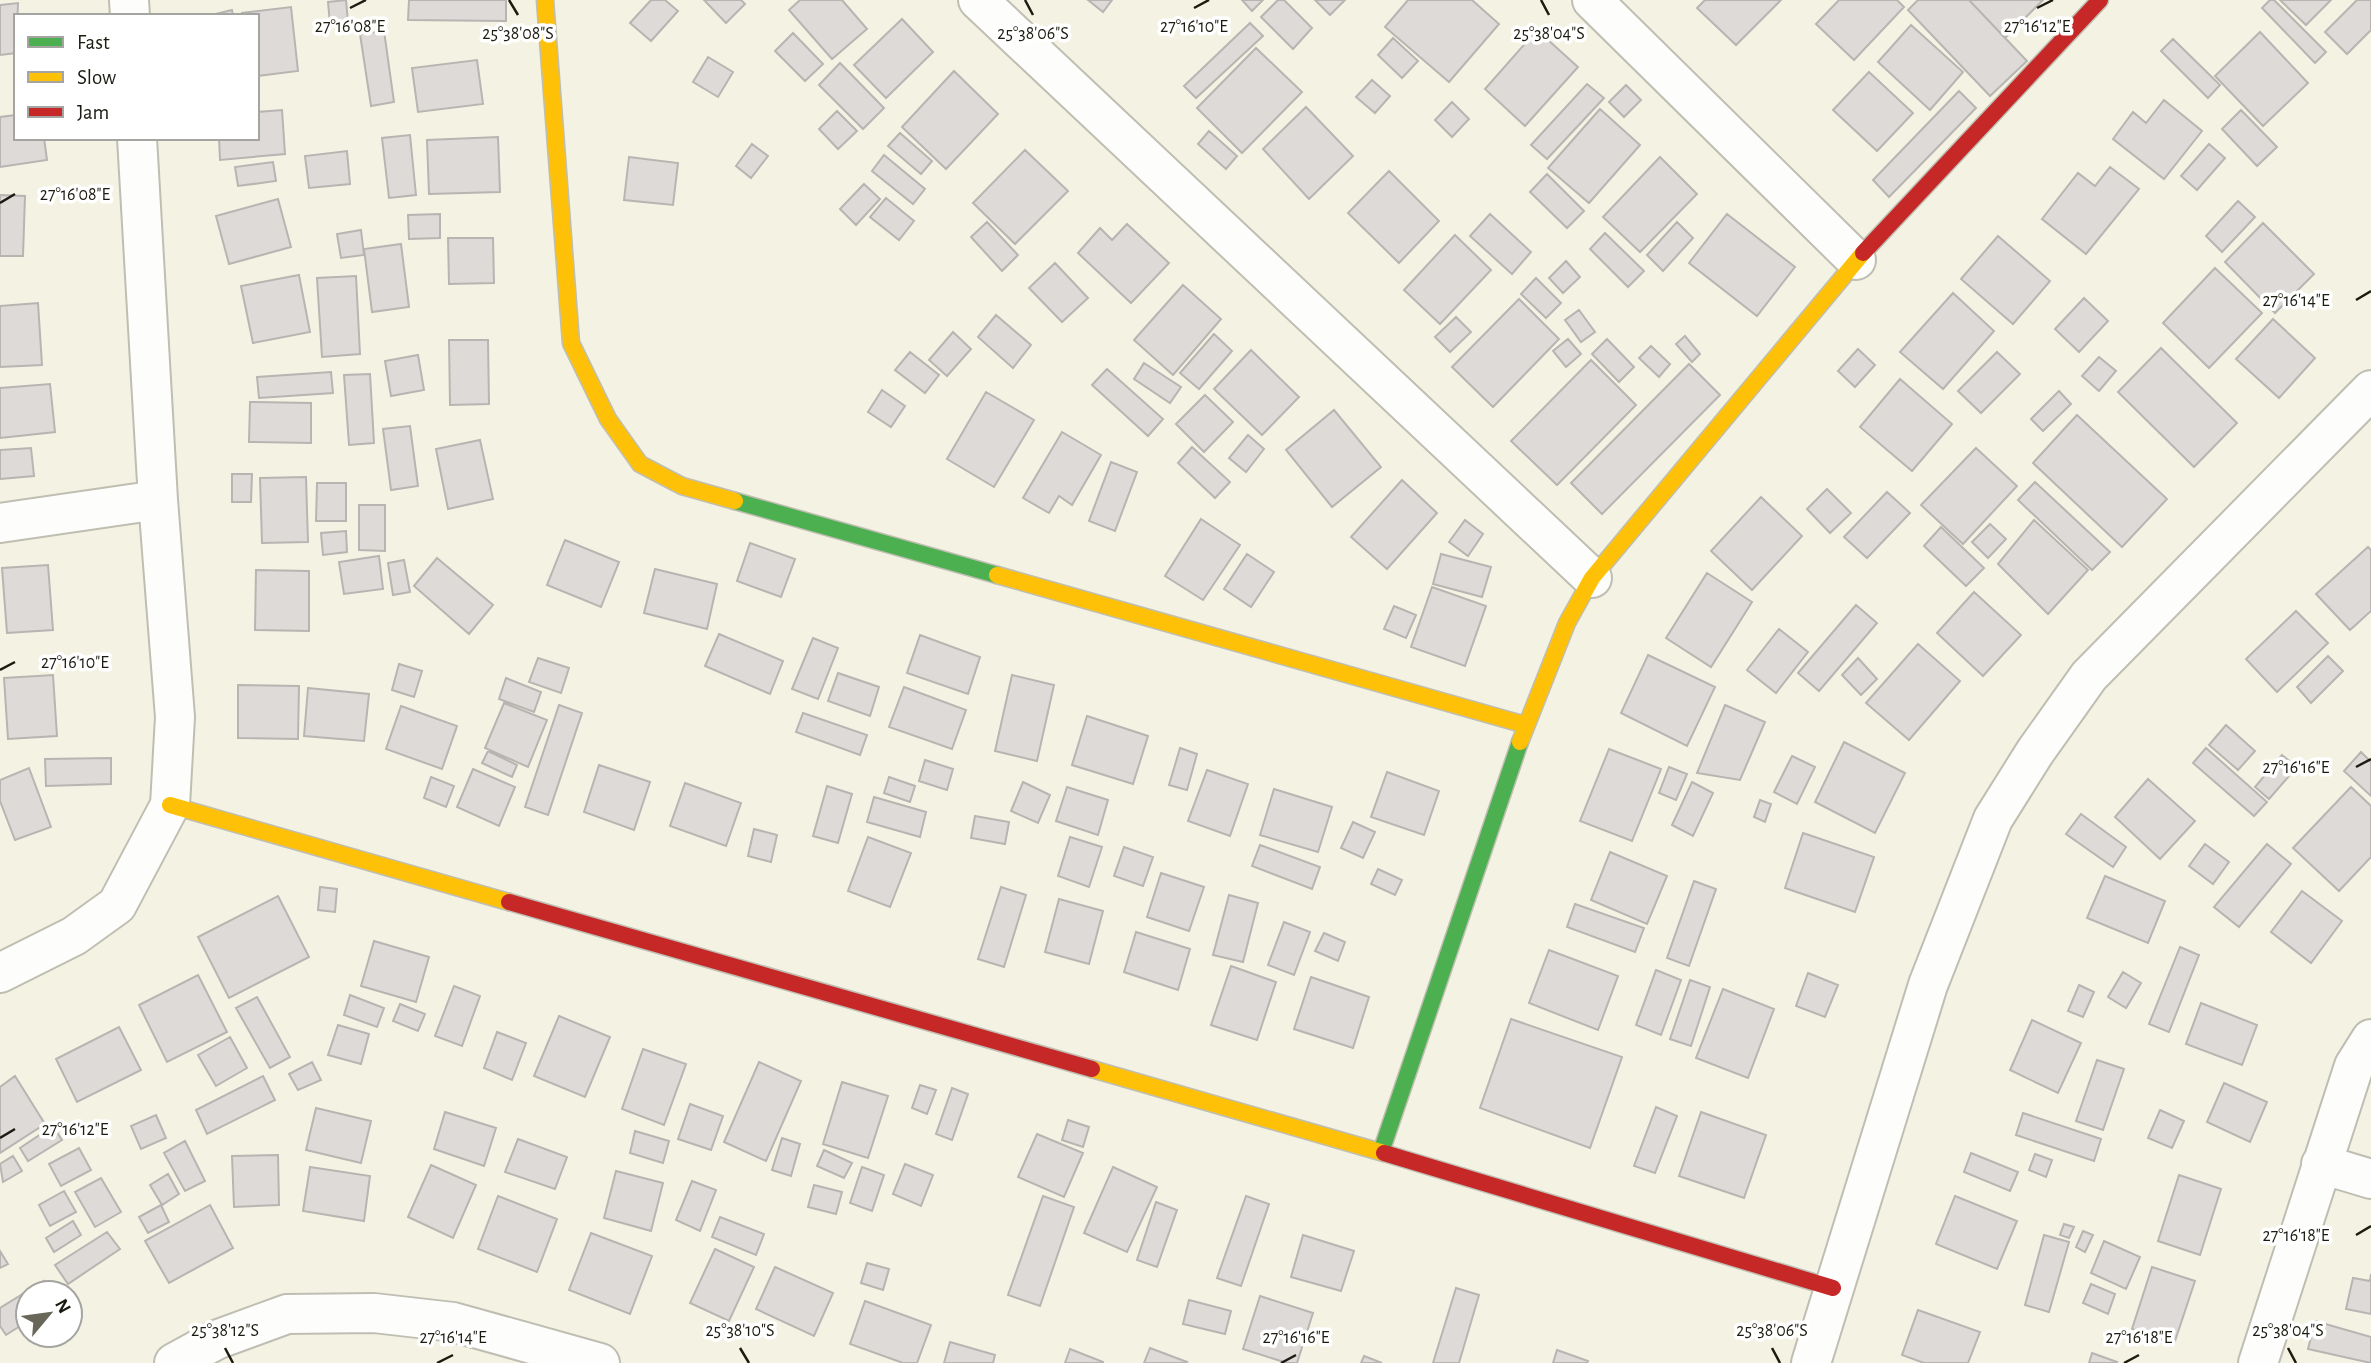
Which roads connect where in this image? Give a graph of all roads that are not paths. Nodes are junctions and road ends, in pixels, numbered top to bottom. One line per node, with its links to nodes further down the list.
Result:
1 (545, 0): 11 (street)
2 (978, 0): 10 (street)
3 (1592, 0): 6 (street)
4 (2099, 0): 6 (street)
5 (137, 140): 8 (street)
6 (1856, 260): 10 (street)
7 (2371, 390): 18 (street)
8 (159, 500): 9 (street); 12 (street)
9 (0, 523)
10 (1592, 578): 11 (street)
11 (1526, 725): 15 (street)
12 (170, 804): 13 (street); 15 (street)
13 (0, 973)
14 (2371, 1039): 16 (street)
15 (1381, 1152): 18 (street)
16 (2320, 1164): 17 (street); 22 (street)
17 (2371, 1179)
18 (1833, 1288): 21 (street)
19 (174, 1363): 20 (street)
20 (600, 1363)
21 (1811, 1363)
22 (2259, 1363)

